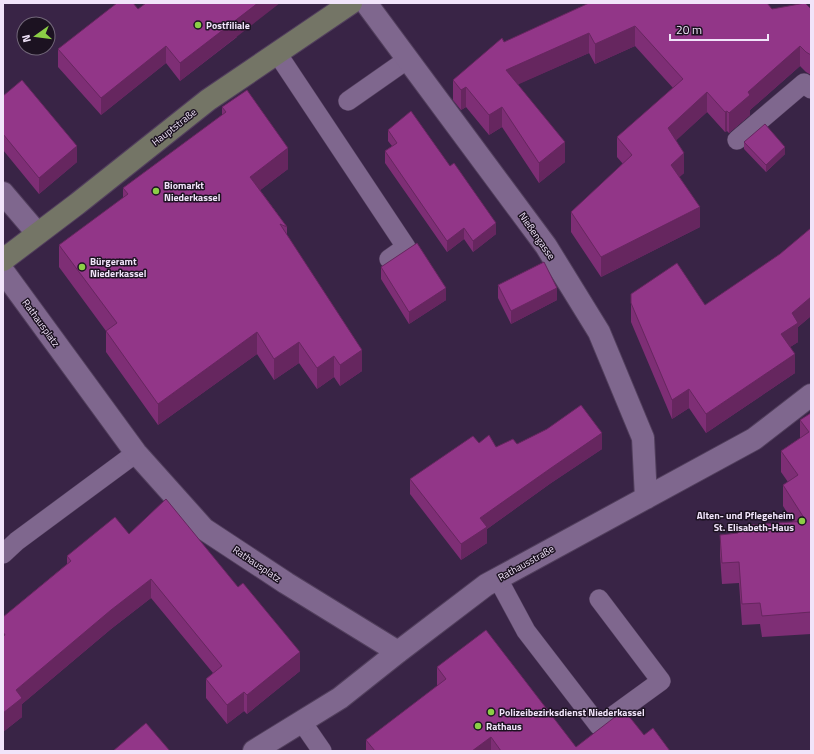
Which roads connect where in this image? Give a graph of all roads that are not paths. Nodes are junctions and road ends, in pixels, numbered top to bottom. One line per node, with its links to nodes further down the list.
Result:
1 (351, 3): 3 (street, Hauptstraße)
2 (366, 3): 4 (street, Nießengasse)
3 (277, 53): 9 (street, Hauptstraße); 10 (lane)
4 (408, 59): 6 (lane); 15 (street, Nießengasse)
5 (811, 89): 7 (lane)
6 (348, 101)
7 (737, 140)
8 (3, 193): 9 (street)
9 (37, 233): 11 (street, Hauptstraße)
10 (389, 259)
11 (3, 260)
12 (3, 271): 14 (street, Rathausplatz)
13 (811, 395): 15 (street, Rathausstraße)
14 (136, 453): 16 (lane); 19 (street, Rathausplatz)
15 (646, 498): 17 (street, Rathausstraße)
16 (3, 554)
17 (498, 578): 18 (lane); 19 (street, Rathausstraße)
18 (599, 599)
19 (398, 652): 20 (street, Rathausstraße)
20 (302, 722): 21 (street, Rathausstraße); 22 (lane)
21 (254, 751)
22 (322, 751)

